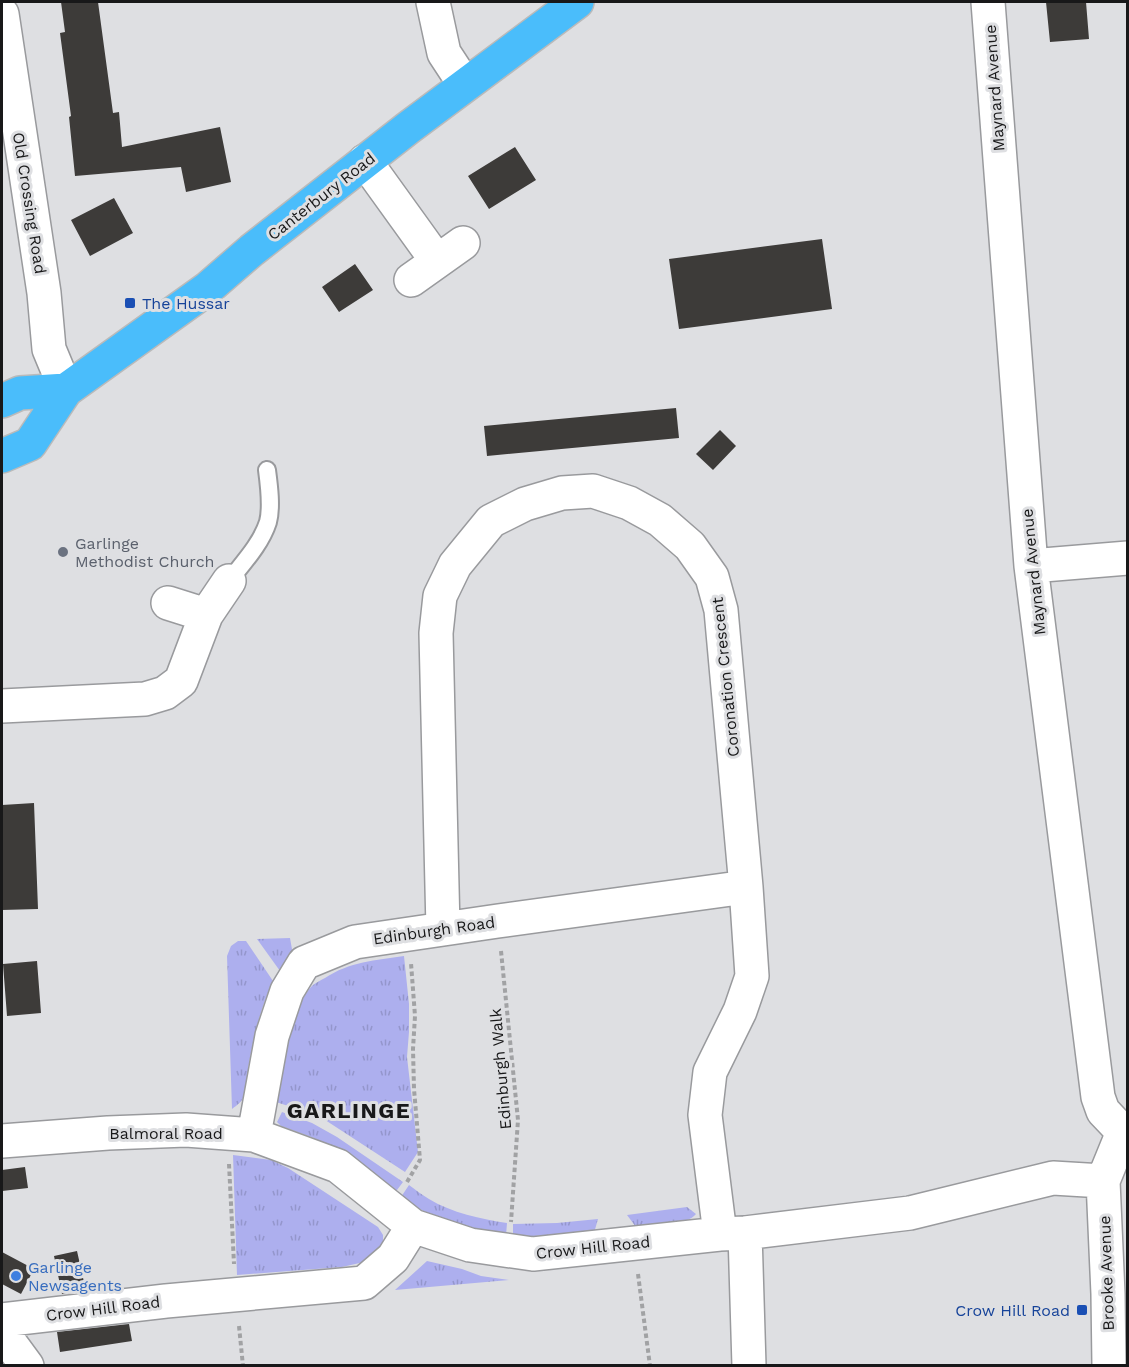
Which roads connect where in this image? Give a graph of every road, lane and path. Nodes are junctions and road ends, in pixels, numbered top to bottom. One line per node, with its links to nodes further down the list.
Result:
1 (433, 2): 5 (street)
2 (577, 2): 5 (highway, Canterbury Road)
3 (988, 2): 14 (street, Maynard Avenue)
4 (2, 14): 8 (street, Old Crossing Road)
5 (465, 85): 6 (highway, Canterbury Road)
6 (366, 161): 7 (street); 8 (highway, Canterbury Road)
7 (411, 280)
8 (66, 390): 9 (highway); 10 (highway, Canterbury Road)
9 (2, 401)
10 (16, 450): 11 (street)
11 (2, 468)
12 (267, 470): 15 (lane)
13 (1128, 558): 14 (street)
14 (1031, 566): 23 (street, Maynard Avenue)
15 (229, 581): 17 (street)
16 (168, 603): 17 (street)
17 (206, 615): 18 (street)
18 (2, 706)
19 (746, 887): 20 (street, Edinburgh Road); 21 (street, Coronation Crescent); 28 (street, Coronation Crescent)
20 (498, 921): 21 (street, Edinburgh Road); 30 (path, Edinburgh Walk)
21 (443, 928): 22 (street, Edinburgh Road)
22 (409, 934): 24 (street, Edinburgh Road); 27 (path)
23 (1125, 1130): 26 (street)
24 (241, 1134): 25 (street, Balmoral Road); 27 (street, Balmoral Road); 31 (path)
25 (2, 1141)
26 (1102, 1181): 28 (street, Crow Hill Road); 38 (street, Brooke Avenue)
27 (402, 1217): 30 (street, Crow Hill Road); 31 (street, Crow Hill Road)
28 (732, 1234): 29 (street, Crow Hill Road); 37 (street, Coronation Crescent)
29 (634, 1243): 30 (street, Crow Hill Road); 36 (path)
30 (509, 1251)
31 (235, 1294): 32 (street, Crow Hill Road); 35 (path)
32 (2, 1320)
33 (2, 1332): 34 (street)
34 (27, 1365)
35 (243, 1365)
36 (650, 1365)
37 (749, 1365)
38 (1109, 1365)

